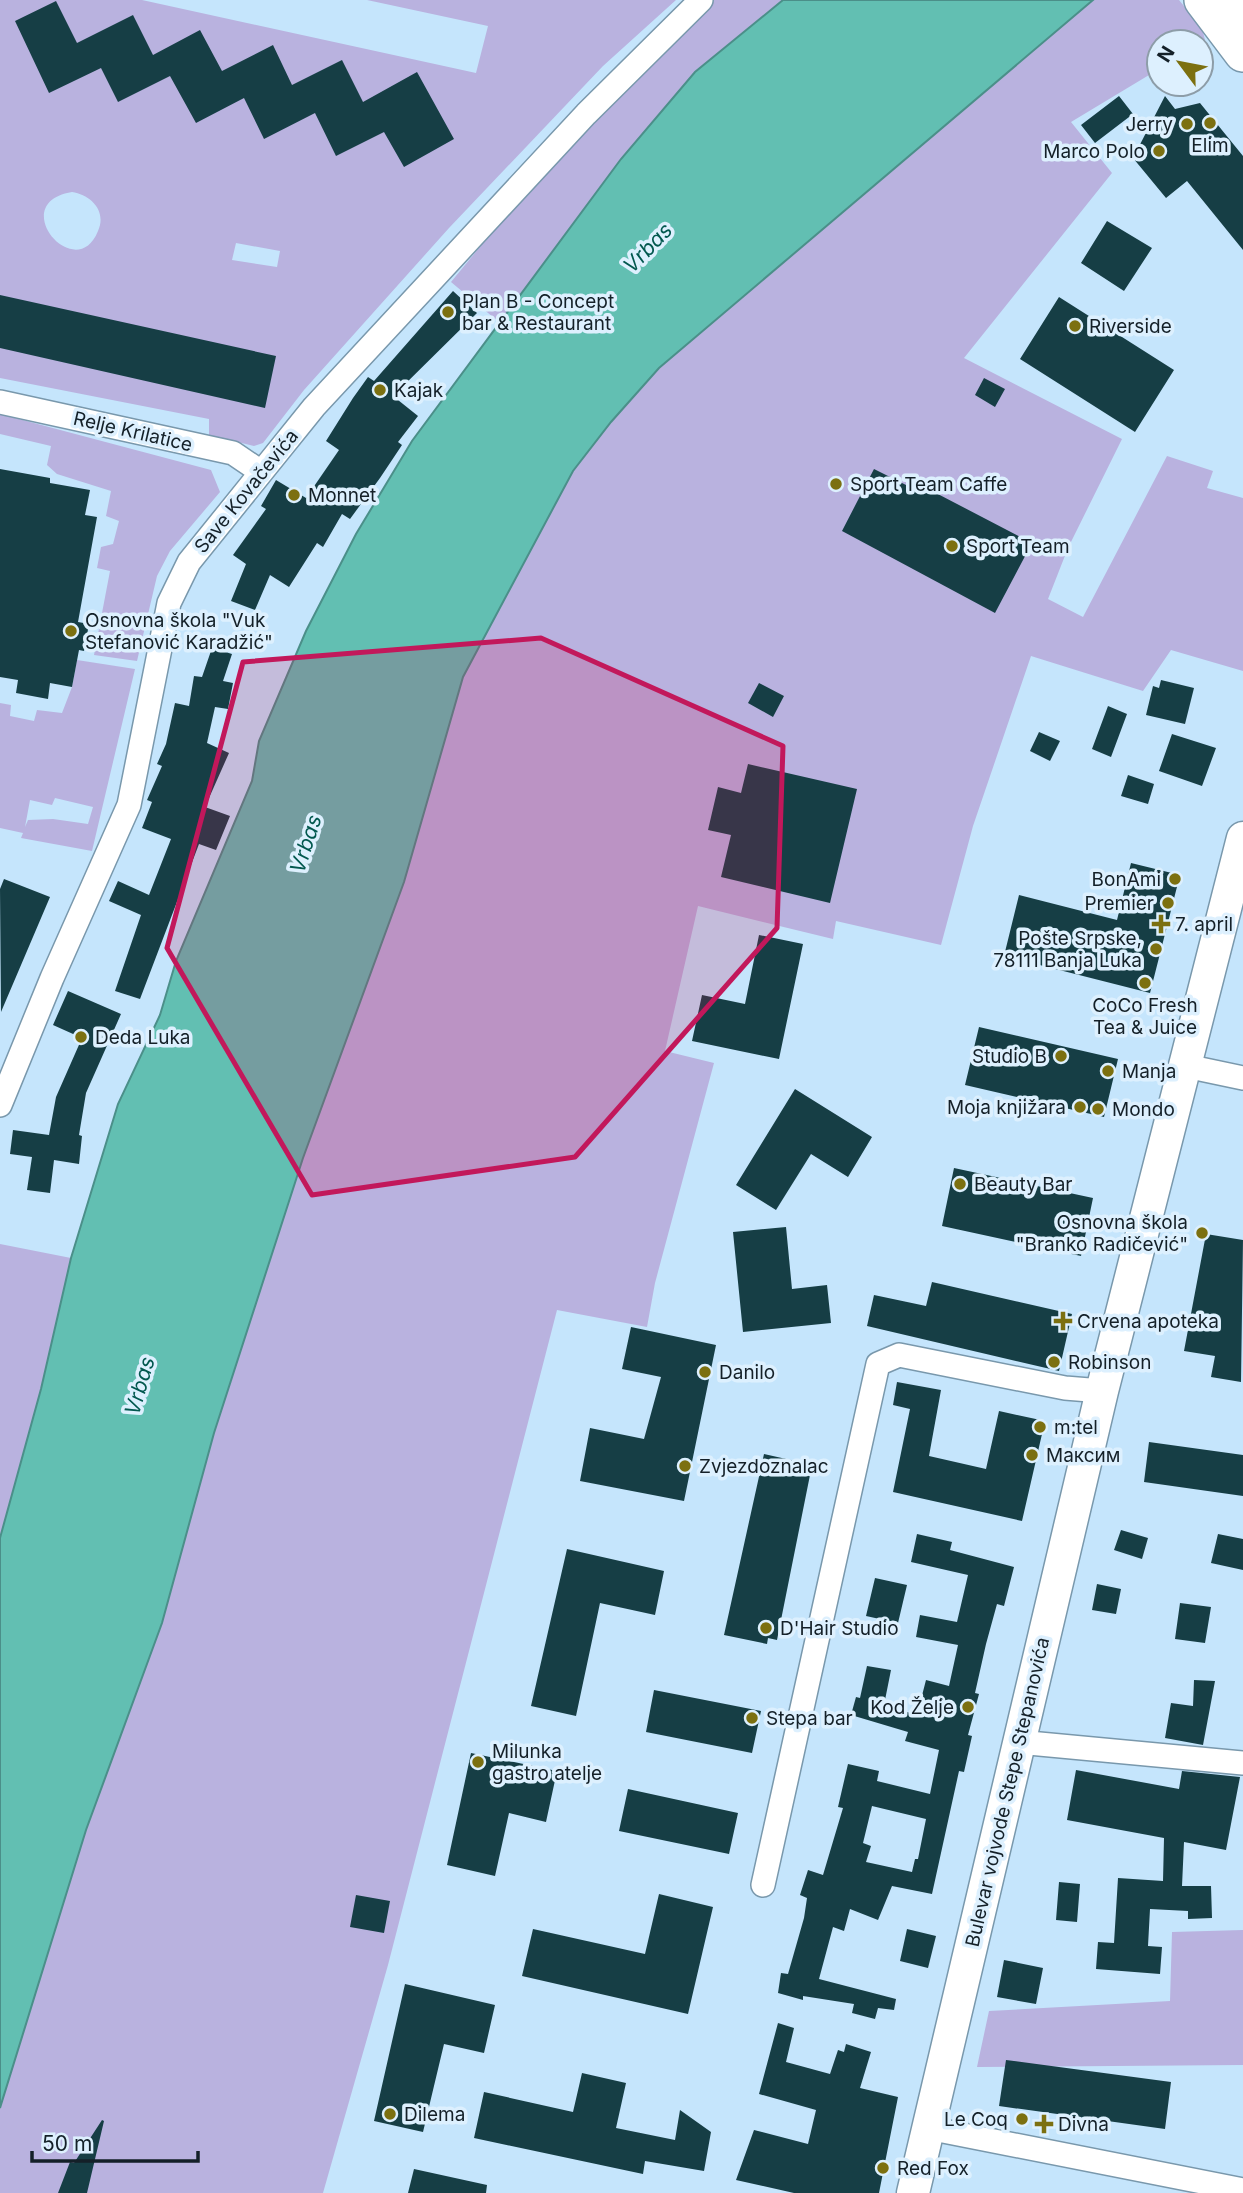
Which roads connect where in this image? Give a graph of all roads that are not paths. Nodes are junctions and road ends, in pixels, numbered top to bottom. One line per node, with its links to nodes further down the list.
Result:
1 (701, 0): 5 (street, Save Kovačevića)
2 (1228, 5): 3 (main road)
3 (1243, 53)
4 (0, 402): 5 (street, Relje Krilatice)
5 (261, 472): 9 (street, Save Kovačevića)
6 (1243, 838): 7 (street, Bulevar vojvode Stepe Stepanovića)
7 (1186, 1066): 8 (street); 10 (street, Bulevar vojvode Stepe Stepanovića)
8 (1243, 1078)
9 (2, 1091)
10 (1102, 1391): 11 (street, Bulevar vojvode Stepe Stepanovića); 13 (street)
11 (1018, 1742): 12 (street); 14 (street, Bulevar vojvode Stepe Stepanovića)
12 (1243, 1763)
13 (763, 1885)
14 (928, 2128): 15 (street); 16 (street, Bulevar vojvode Stepe Stepanovića)
15 (1243, 2190)
16 (913, 2193)

